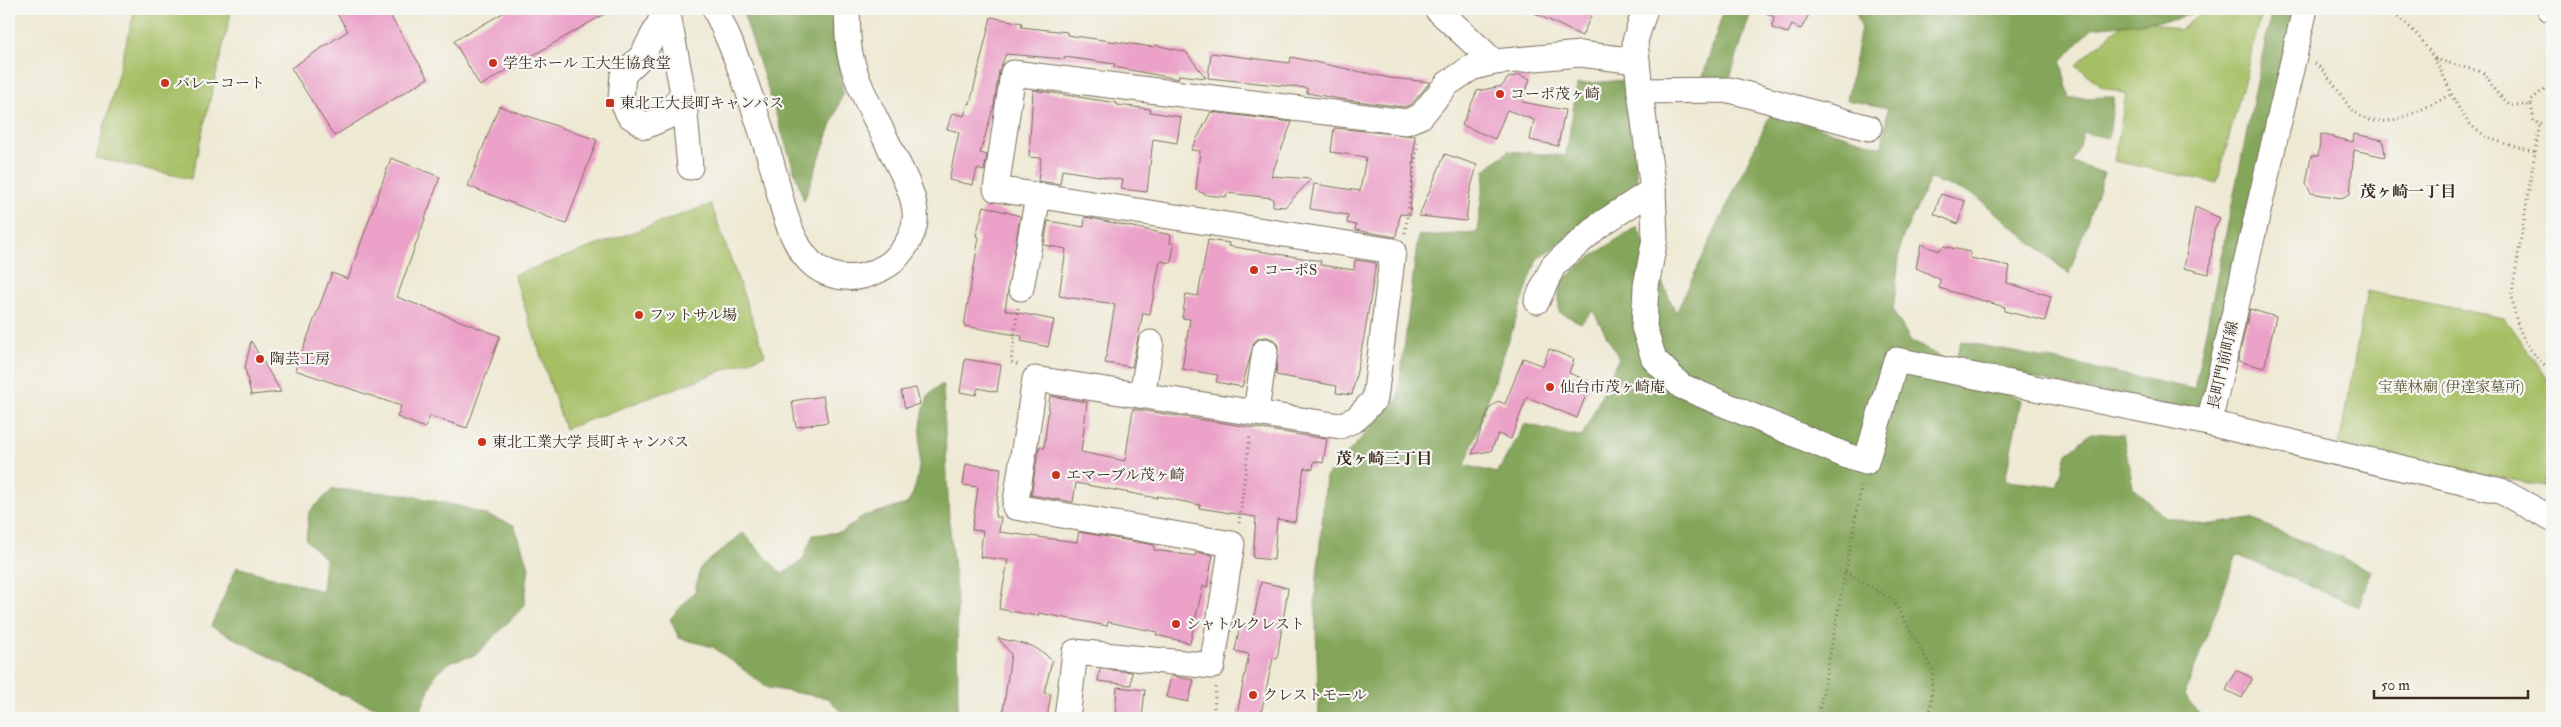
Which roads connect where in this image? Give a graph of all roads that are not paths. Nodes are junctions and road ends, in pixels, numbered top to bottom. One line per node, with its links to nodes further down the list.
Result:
1 (667, 9): 10 (street); 10 (street)
2 (715, 9): 3 (street)
3 (847, 9)
4 (1437, 9): 8 (street)
5 (1645, 9): 7 (street)
6 (2305, 9): 21 (street, 長町門前町線)
7 (1637, 61): 8 (street); 9 (street)
8 (1494, 62): 14 (street)
9 (1640, 91): 11 (street); 13 (street)
10 (683, 93): 12 (street)
11 (1869, 128)
12 (690, 167)
13 (1653, 190): 16 (street); 21 (street, 長町門前町線)
14 (1038, 197): 15 (street); 20 (street)
15 (1021, 288)
16 (1537, 301)
17 (1151, 343): 19 (street)
18 (1265, 351): 20 (street)
19 (1142, 395): 20 (street); 23 (street)
20 (1256, 411)
21 (2209, 423): 22 (street)
22 (2552, 519)
23 (1067, 718)

